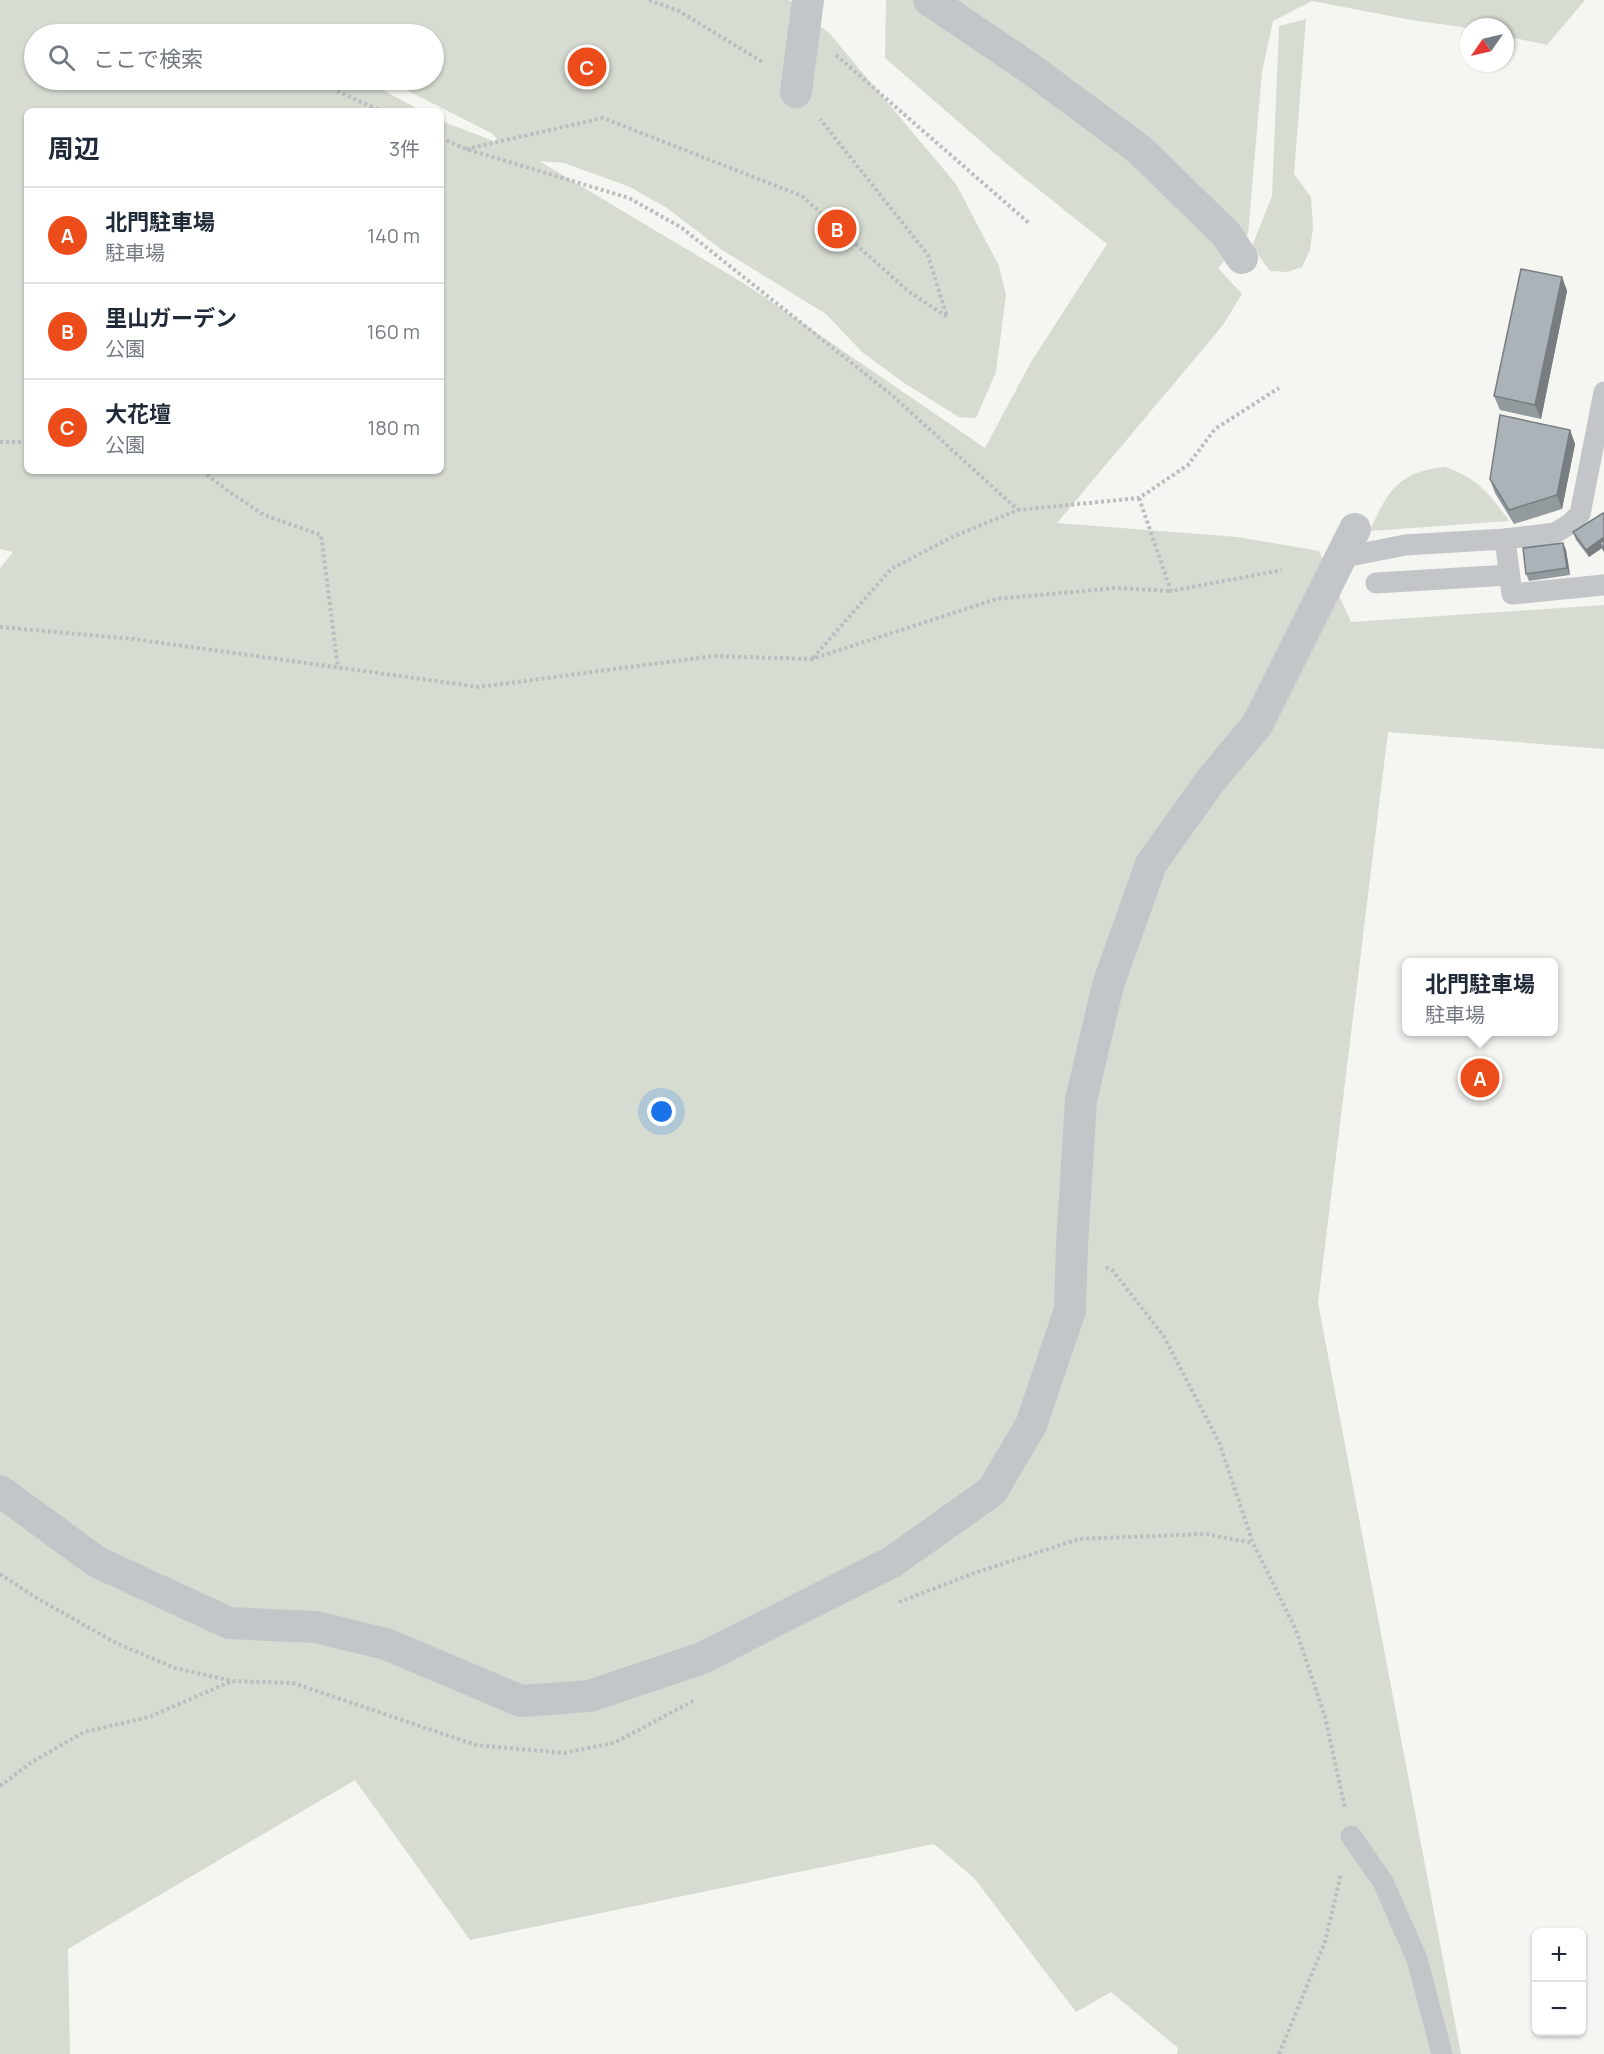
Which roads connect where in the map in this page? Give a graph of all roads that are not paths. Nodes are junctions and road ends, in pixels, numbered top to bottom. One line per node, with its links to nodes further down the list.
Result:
1 (808, 0): 3 (street, bridge)
2 (930, 0): 4 (street)
3 (796, 92)
4 (1234, 246)
5 (1604, 392): 7 (lane)
6 (1355, 529): 8 (street)
7 (1504, 539): 8 (lane); 9 (lane)
8 (1340, 558): 12 (street)
9 (1509, 575): 10 (lane); 11 (lane)
10 (1376, 583)
11 (1604, 585)
12 (0, 1491)
13 (1351, 1836): 14 (lane)
14 (1442, 2054)

